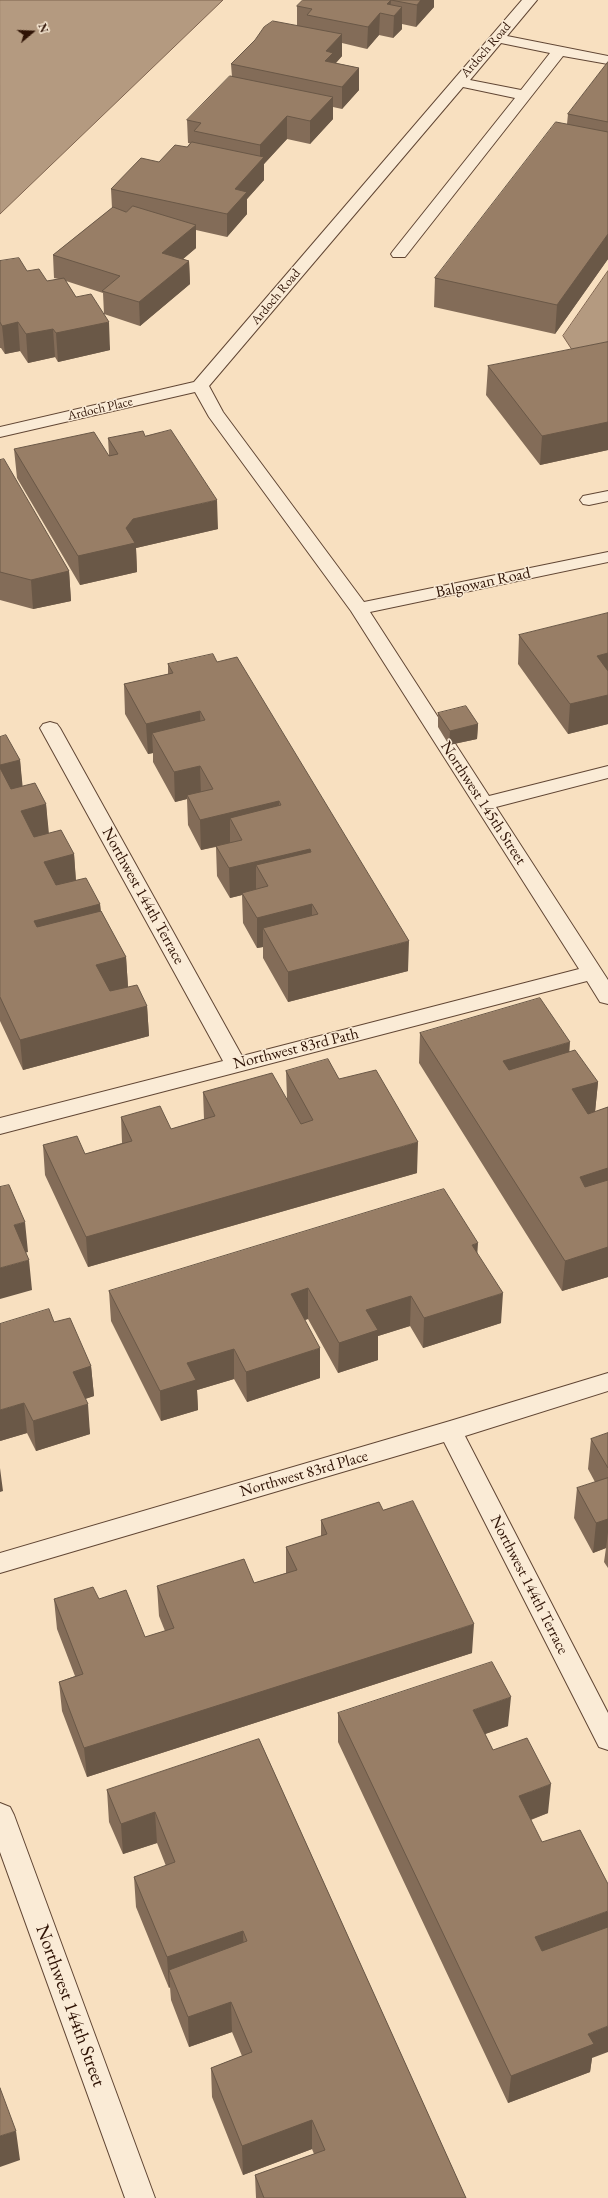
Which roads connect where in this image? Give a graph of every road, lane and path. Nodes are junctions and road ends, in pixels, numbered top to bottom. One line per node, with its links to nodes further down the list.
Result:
1 (530, 0): 2 (street, Ardoch Road)
2 (496, 38): 3 (street); 5 (street, Ardoch Road)
3 (559, 51): 4 (street); 6 (street)
4 (608, 60)
5 (459, 82): 6 (street); 8 (street, Ardoch Road)
6 (524, 95): 7 (street)
7 (398, 254)
8 (200, 386): 9 (street, Ardoch Place); 13 (street)
9 (0, 432)
10 (608, 496): 11 (street)
11 (589, 500)
12 (608, 557): 13 (street, Balgowan Road)
13 (359, 609): 16 (street, Northwest 145th Street)
14 (50, 728): 19 (street, Northwest 144th Terrace)
15 (608, 772): 16 (street)
16 (484, 804): 17 (street, Northwest 145th Street)
17 (592, 973): 18 (street, Northwest 145th Street); 19 (street, Northwest 83rd Path)
18 (608, 996)
19 (236, 1064): 20 (street, Northwest 83rd Path)
20 (0, 1126)
21 (608, 1382): 22 (street, Northwest 83rd Place)
22 (450, 1431): 23 (street, Northwest 83rd Place); 24 (street, Northwest 144th Terrace)
23 (0, 1564)
24 (608, 1739)
25 (0, 1815): 26 (street, Northwest 144th Street)
26 (140, 2198)

